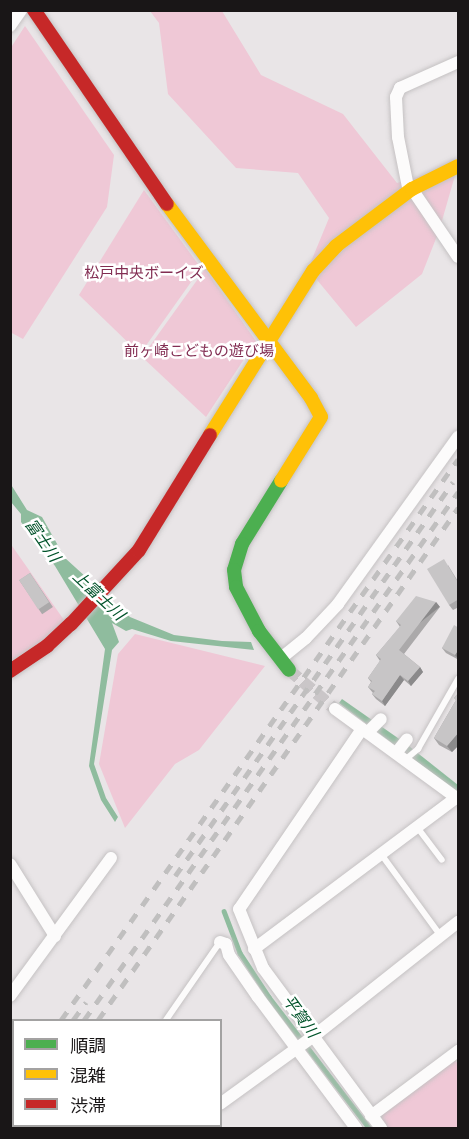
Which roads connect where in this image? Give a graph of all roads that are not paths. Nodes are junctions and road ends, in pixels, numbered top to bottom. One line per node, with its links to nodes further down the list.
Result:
1 (21, 10): 3 (street)
2 (34, 10): 8 (street)
3 (10, 26)
4 (459, 62): 6 (street)
5 (459, 166): 6 (street)
6 (411, 190): 7 (street); 8 (street)
7 (459, 257)
8 (268, 343): 10 (street); 11 (street)
9 (459, 437): 10 (street)
10 (285, 664)
11 (10, 671)
12 (459, 679): 17 (lane)
13 (335, 709): 15 (street)
14 (381, 719): 15 (street)
15 (367, 731): 17 (street); 28 (street)
16 (407, 739): 17 (street)
17 (400, 754): 18 (street)
18 (457, 799): 19 (street)
19 (417, 827): 20 (street); 22 (lane)
20 (381, 854): 25 (lane); 28 (street)
21 (111, 858): 26 (street)
22 (442, 860)
23 (10, 864): 26 (street)
24 (459, 922): 25 (street)
25 (440, 935): 32 (street)
26 (55, 936): 29 (street)
27 (219, 942): 30 (lane); 34 (street)
28 (254, 950): 32 (street)
29 (10, 996)
30 (167, 1019)
31 (10, 1036): 33 (street)
32 (314, 1036): 34 (street); 37 (street)
33 (10, 1043)
34 (297, 1048): 36 (street); 38 (street)
35 (459, 1051): 37 (street)
36 (222, 1103)
37 (371, 1116): 39 (street)
38 (355, 1128)
39 (381, 1128)

